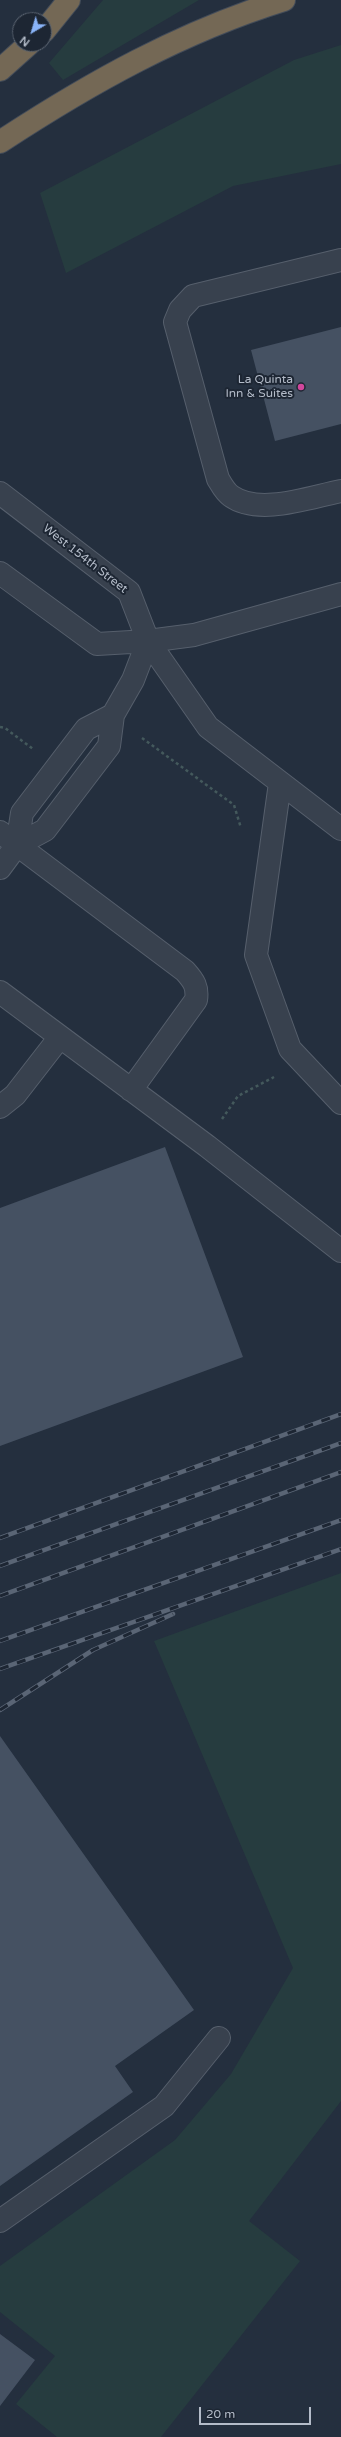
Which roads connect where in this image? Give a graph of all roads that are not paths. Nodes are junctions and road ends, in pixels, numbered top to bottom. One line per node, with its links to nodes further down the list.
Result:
1 (69, 0): 3 (highway)
2 (284, 0): 6 (highway)
3 (52, 21)
4 (20, 52): 5 (highway)
5 (0, 70)
6 (0, 142)
7 (341, 260): 8 (street)
8 (341, 491)
9 (0, 492): 12 (street, West 154th Street)
10 (0, 573): 12 (street)
11 (341, 594): 12 (street)
12 (148, 642): 13 (street); 14 (street, West 154th Street)
13 (113, 715): 16 (street); 16 (street)
14 (280, 783): 15 (street, West 154th Street); 21 (street)
15 (341, 829)
16 (8, 838): 17 (street); 20 (street)
17 (0, 868)
18 (0, 992): 19 (street)
19 (60, 1037): 20 (street); 22 (street)
20 (131, 1090): 23 (street)
21 (341, 1103)
22 (0, 1107)
23 (341, 1251)
24 (219, 2038): 25 (street)
25 (0, 2221)

